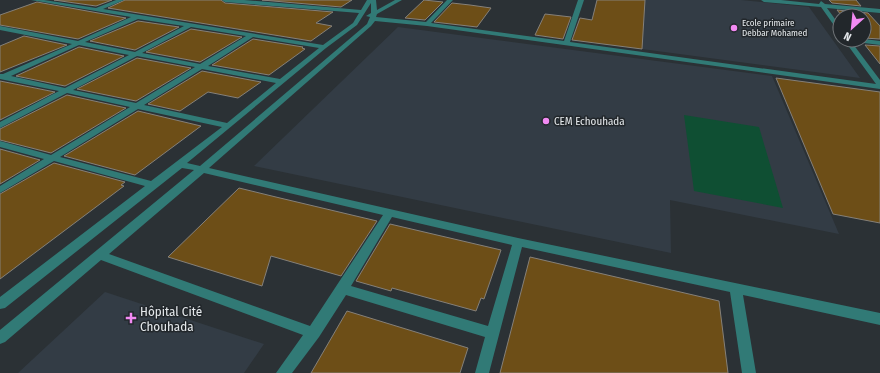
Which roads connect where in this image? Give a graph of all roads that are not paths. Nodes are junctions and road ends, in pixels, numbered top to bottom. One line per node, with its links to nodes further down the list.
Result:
1 (34, 0): 12 (street)
2 (121, 0): 12 (street)
3 (225, 0): 14 (street)
4 (370, 0): 14 (street)
5 (373, 0): 15 (street)
6 (399, 0): 15 (street)
7 (450, 0): 19 (street)
8 (580, 0): 24 (street)
9 (764, 0): 11 (street)
10 (818, 0): 11 (street)
11 (823, 6): 13 (street); 17 (street)
12 (97, 10): 16 (street)
13 (880, 11)
14 (362, 12): 18 (street)
15 (374, 16): 18 (street); 19 (street); 39 (street)
16 (137, 17): 20 (street); 23 (street)
17 (832, 19)
18 (355, 24): 25 (street)
19 (427, 24): 24 (street)
20 (189, 26): 22 (street); 27 (street)
21 (0, 28): 23 (street)
22 (251, 36): 25 (street); 28 (street)
23 (77, 43): 27 (street); 29 (street)
24 (566, 44): 31 (street)
25 (324, 47): 30 (street)
26 (853, 48): 31 (street)
27 (135, 54): 28 (street); 32 (street)
28 (201, 66): 30 (street); 33 (street)
29 (1, 77): 32 (street)
30 (282, 82): 35 (street)
31 (880, 86)
32 (66, 90): 33 (street); 34 (street)
33 (137, 106): 35 (street); 37 (street)
34 (0, 125)
35 (229, 126): 38 (street)
36 (0, 144): 37 (street)
37 (53, 158): 40 (street); 41 (street)
38 (179, 164): 39 (street); 40 (street)
39 (202, 169): 42 (street); 44 (street)
40 (153, 185): 47 (street)
41 (0, 190)
42 (390, 212): 43 (street); 45 (street)
43 (518, 242): 46 (street); 50 (street)
44 (99, 255): 49 (street); 51 (street)
45 (344, 289): 49 (street); 50 (street)
46 (736, 290): 48 (street); 54 (street)
47 (0, 304)
48 (880, 319)
49 (314, 333): 52 (street)
50 (493, 333): 53 (street)
51 (0, 338)
52 (283, 373)
53 (482, 373)
54 (749, 373)

